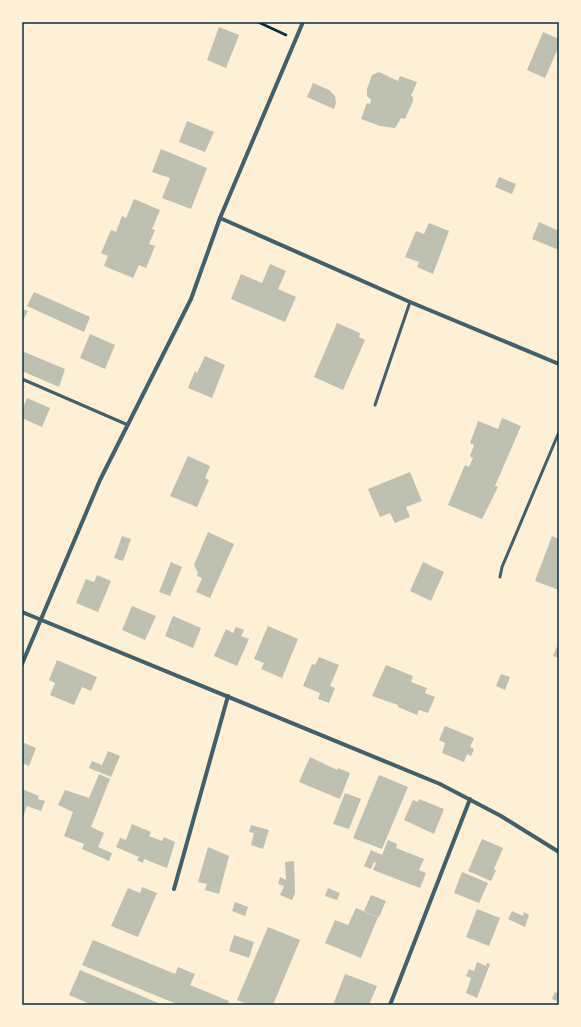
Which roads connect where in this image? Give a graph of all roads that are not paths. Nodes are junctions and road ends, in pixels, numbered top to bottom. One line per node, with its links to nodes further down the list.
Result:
1 (303, 22): 2 (street)
2 (220, 218): 3 (street); 7 (street)
3 (410, 302): 4 (street); 6 (lane)
4 (559, 364)
5 (22, 379): 7 (lane)
6 (375, 405)
7 (128, 424): 11 (street)
8 (559, 432): 9 (lane)
9 (500, 577)
10 (22, 612): 11 (street)
11 (40, 619): 12 (street); 13 (street)
12 (22, 664)
13 (228, 696): 14 (street); 16 (street)
14 (470, 799): 15 (street); 17 (street)
15 (559, 852)
16 (174, 889)
17 (390, 1005)

